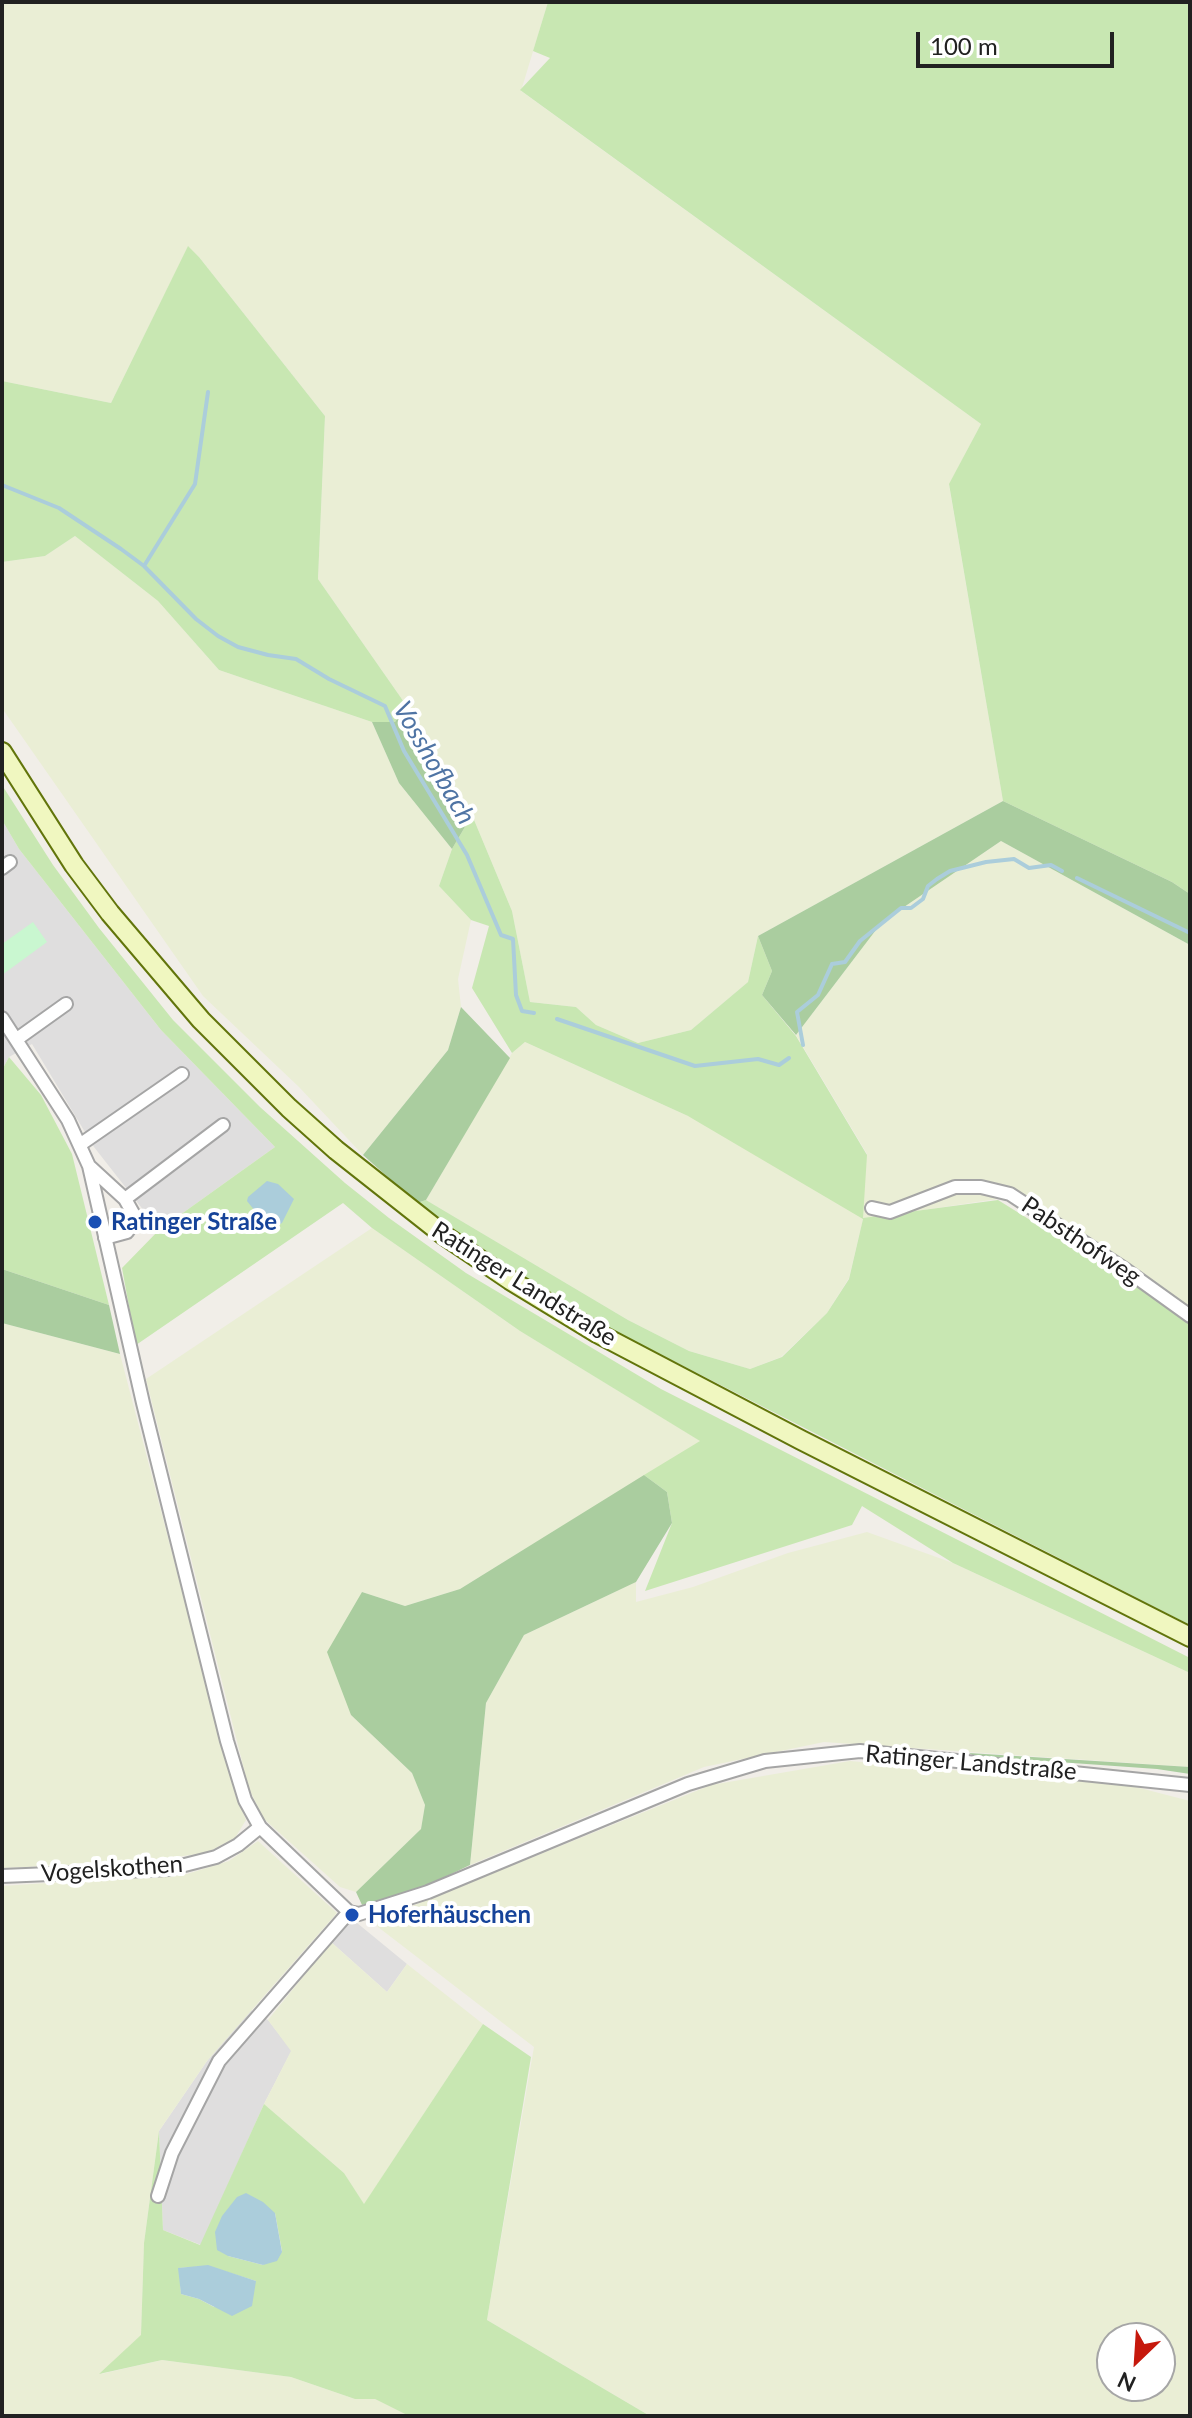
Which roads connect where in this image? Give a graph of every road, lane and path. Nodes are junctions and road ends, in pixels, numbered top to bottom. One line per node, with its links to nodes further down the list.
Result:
1 (2, 752): 13 (main road, Ratinger Landstraße)
2 (66, 1004): 4 (street)
3 (2, 1018): 4 (street)
4 (17, 1039): 7 (street)
5 (182, 1074): 7 (street)
6 (223, 1125): 9 (street)
7 (81, 1144): 8 (street)
8 (89, 1166): 9 (street); 11 (street)
9 (125, 1199): 11 (street)
10 (872, 1208): 12 (street, Pabsthofweg)
11 (105, 1238): 15 (street)
12 (1190, 1316)
13 (1190, 1637)
14 (1190, 1785): 17 (street, Ratinger Landstraße)
15 (260, 1827): 16 (street, Vogelskothen); 17 (street)
16 (2, 1876)
17 (349, 1912): 18 (street)
18 (158, 2196)

